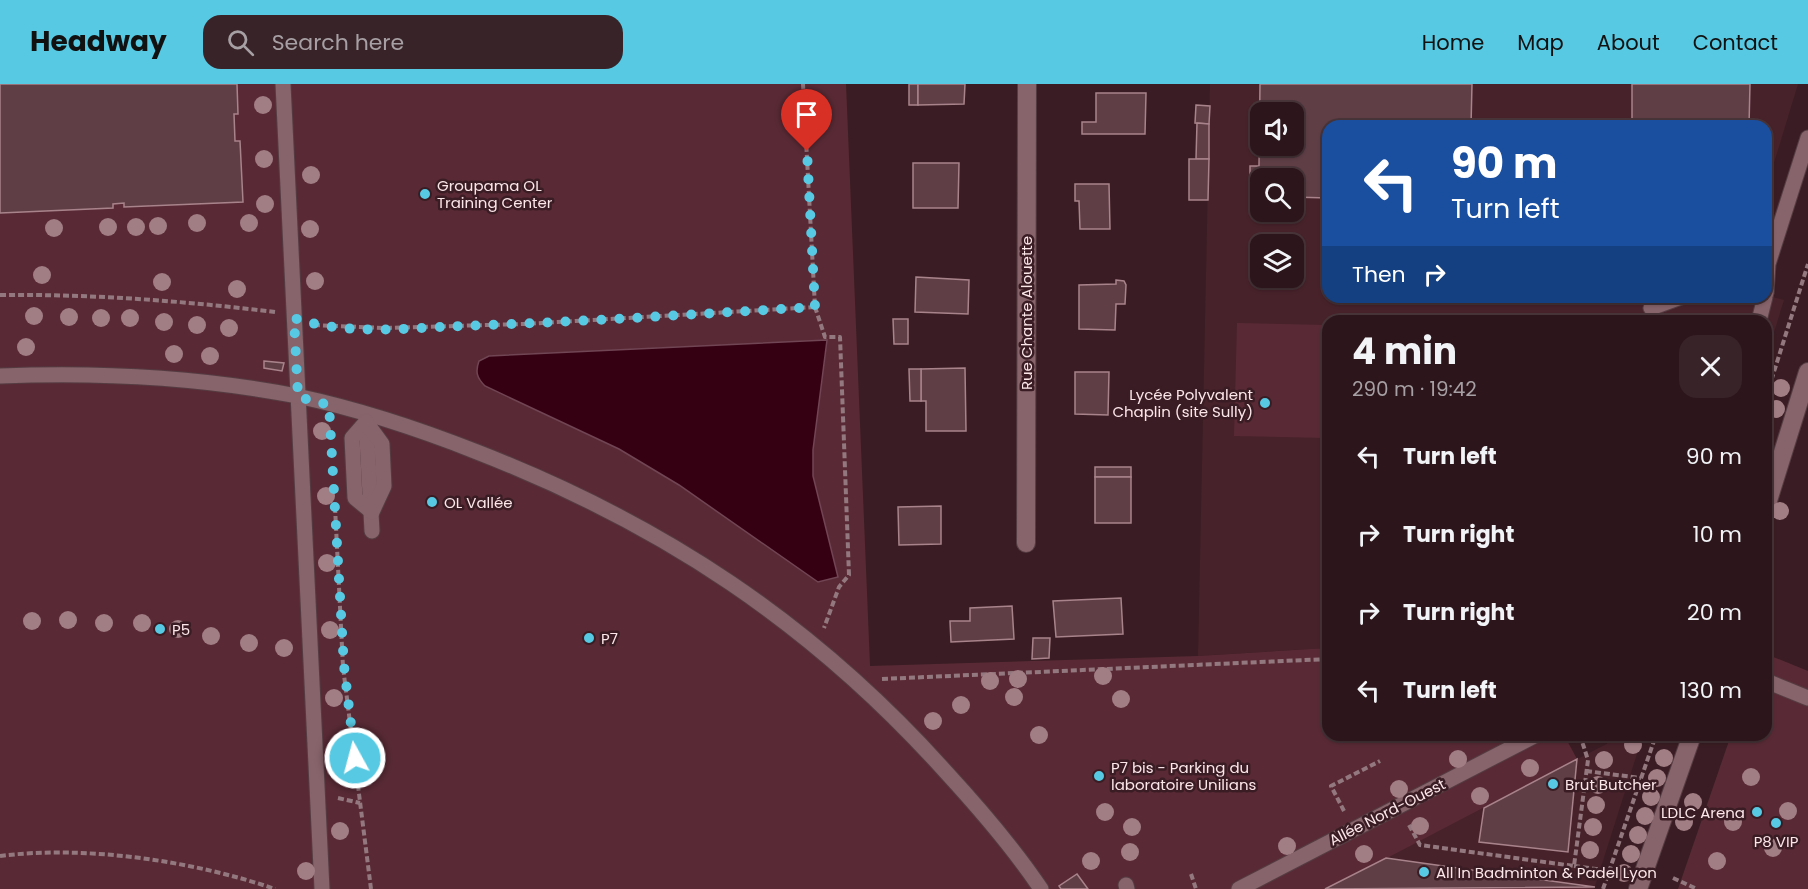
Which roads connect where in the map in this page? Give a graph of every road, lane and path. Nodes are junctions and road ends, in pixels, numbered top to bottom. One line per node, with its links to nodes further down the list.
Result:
1 (283, 84): 11 (lane)
2 (804, 84): 9 (path)
3 (1026, 84): 20 (street, Rue Chante Alouette)
4 (1808, 138): 5 (lane)
5 (1772, 249)
6 (1808, 264): 14 (path)
7 (0, 295): 11 (path)
8 (1665, 303): 10 (lane)
9 (815, 307): 11 (path); 21 (path)
10 (1651, 308)
11 (294, 318): 15 (lane)
12 (1808, 372): 17 (street)
13 (0, 375): 15 (lane)
14 (1772, 378)
15 (298, 397): 16 (lane); 41 (lane)
16 (365, 418): 19 (lane); 21 (lane)
17 (1772, 488)
18 (334, 498): 42 (path)
19 (372, 531)
20 (1026, 543)
21 (818, 646): 24 (lane)
22 (1322, 659): 24 (path)
23 (1772, 683): 25 (lane)
24 (861, 685): 43 (lane)
25 (1808, 698)
26 (1524, 741): 33 (lane, Allée Nord-Ouest)
27 (1582, 741): 31 (path)
28 (1654, 741): 32 (path)
29 (1690, 741): 47 (street)
30 (1380, 761): 34 (path)
31 (1586, 771): 32 (path); 36 (path)
32 (1641, 778): 37 (path)
33 (1399, 806): 34 (lane, Allée Nord-Ouest); 36 (path)
34 (1356, 828): 45 (lane, Allée Nord-Ouest)
35 (0, 856): 40 (path)
36 (1574, 866): 37 (path)
37 (1610, 871): 46 (path)
38 (1191, 874): 44 (path)
39 (1673, 878): 48 (path)
40 (275, 889)
41 (322, 889)
42 (371, 889)
43 (1041, 889)
44 (1196, 889)
45 (1239, 889)
46 (1604, 889)
47 (1638, 889)
48 (1697, 889)

